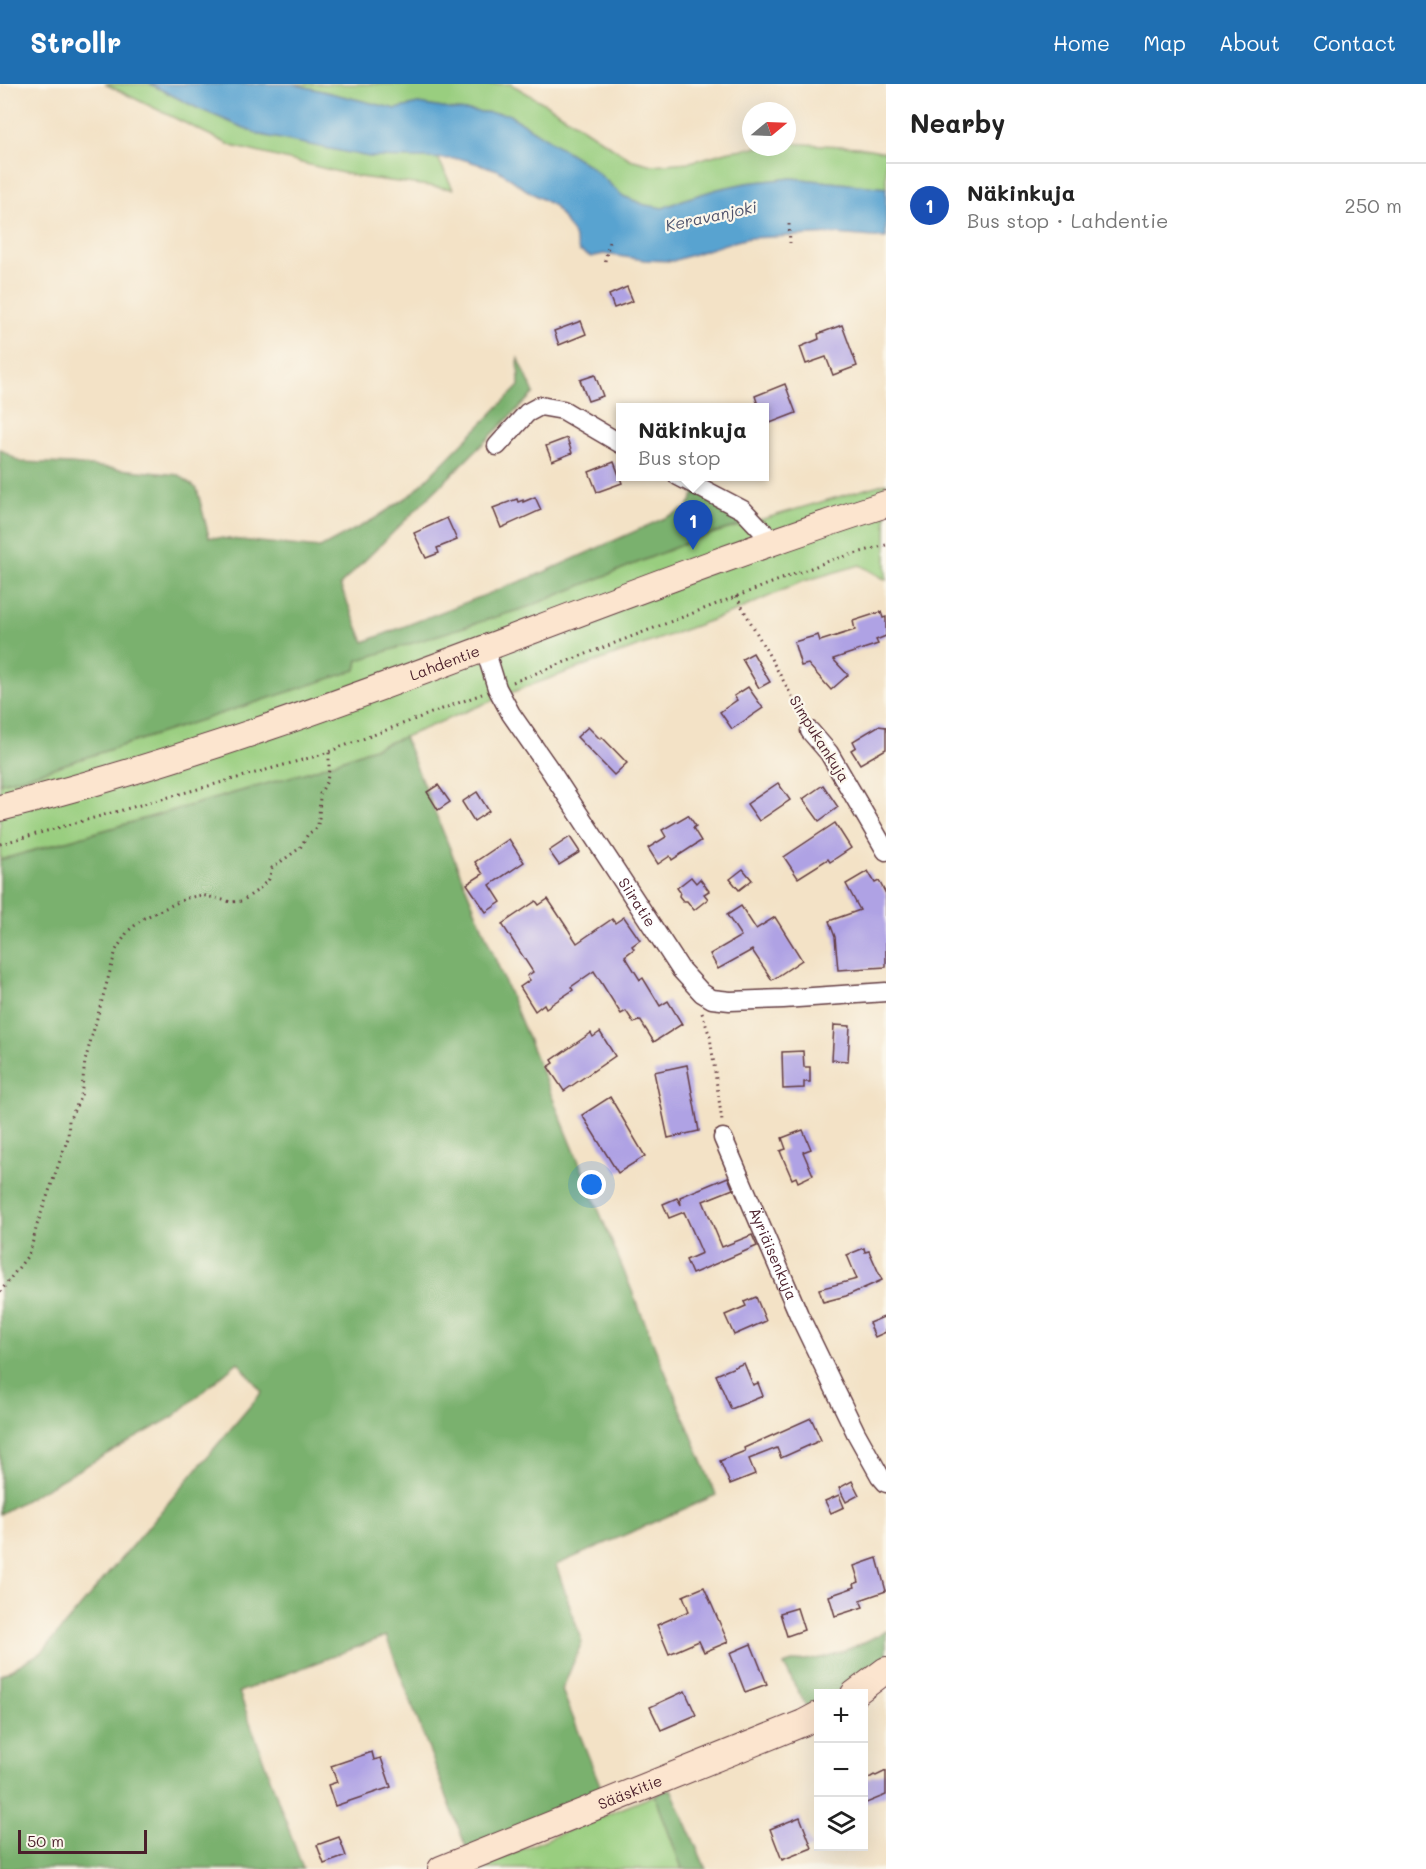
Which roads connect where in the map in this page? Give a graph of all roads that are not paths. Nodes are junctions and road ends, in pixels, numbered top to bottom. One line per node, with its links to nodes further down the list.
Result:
1 (616, 441): 2 (street)
2 (497, 446)
3 (686, 481): 5 (street)
4 (886, 504): 5 (main road, Lahdentie)
5 (772, 541): 6 (main road, Lahdentie)
6 (485, 649): 8 (main road, Lahdentie); 10 (street, Siiratie)
7 (810, 731): 9 (street, Simpukankuja)
8 (0, 808)
9 (886, 850)
10 (886, 992)
11 (723, 1138): 12 (street, Äyriäisenkuja)
12 (886, 1483)
13 (886, 1670): 14 (main road)
14 (861, 1689)
15 (814, 1717): 16 (main road, Sääskitie)
16 (441, 1869)

